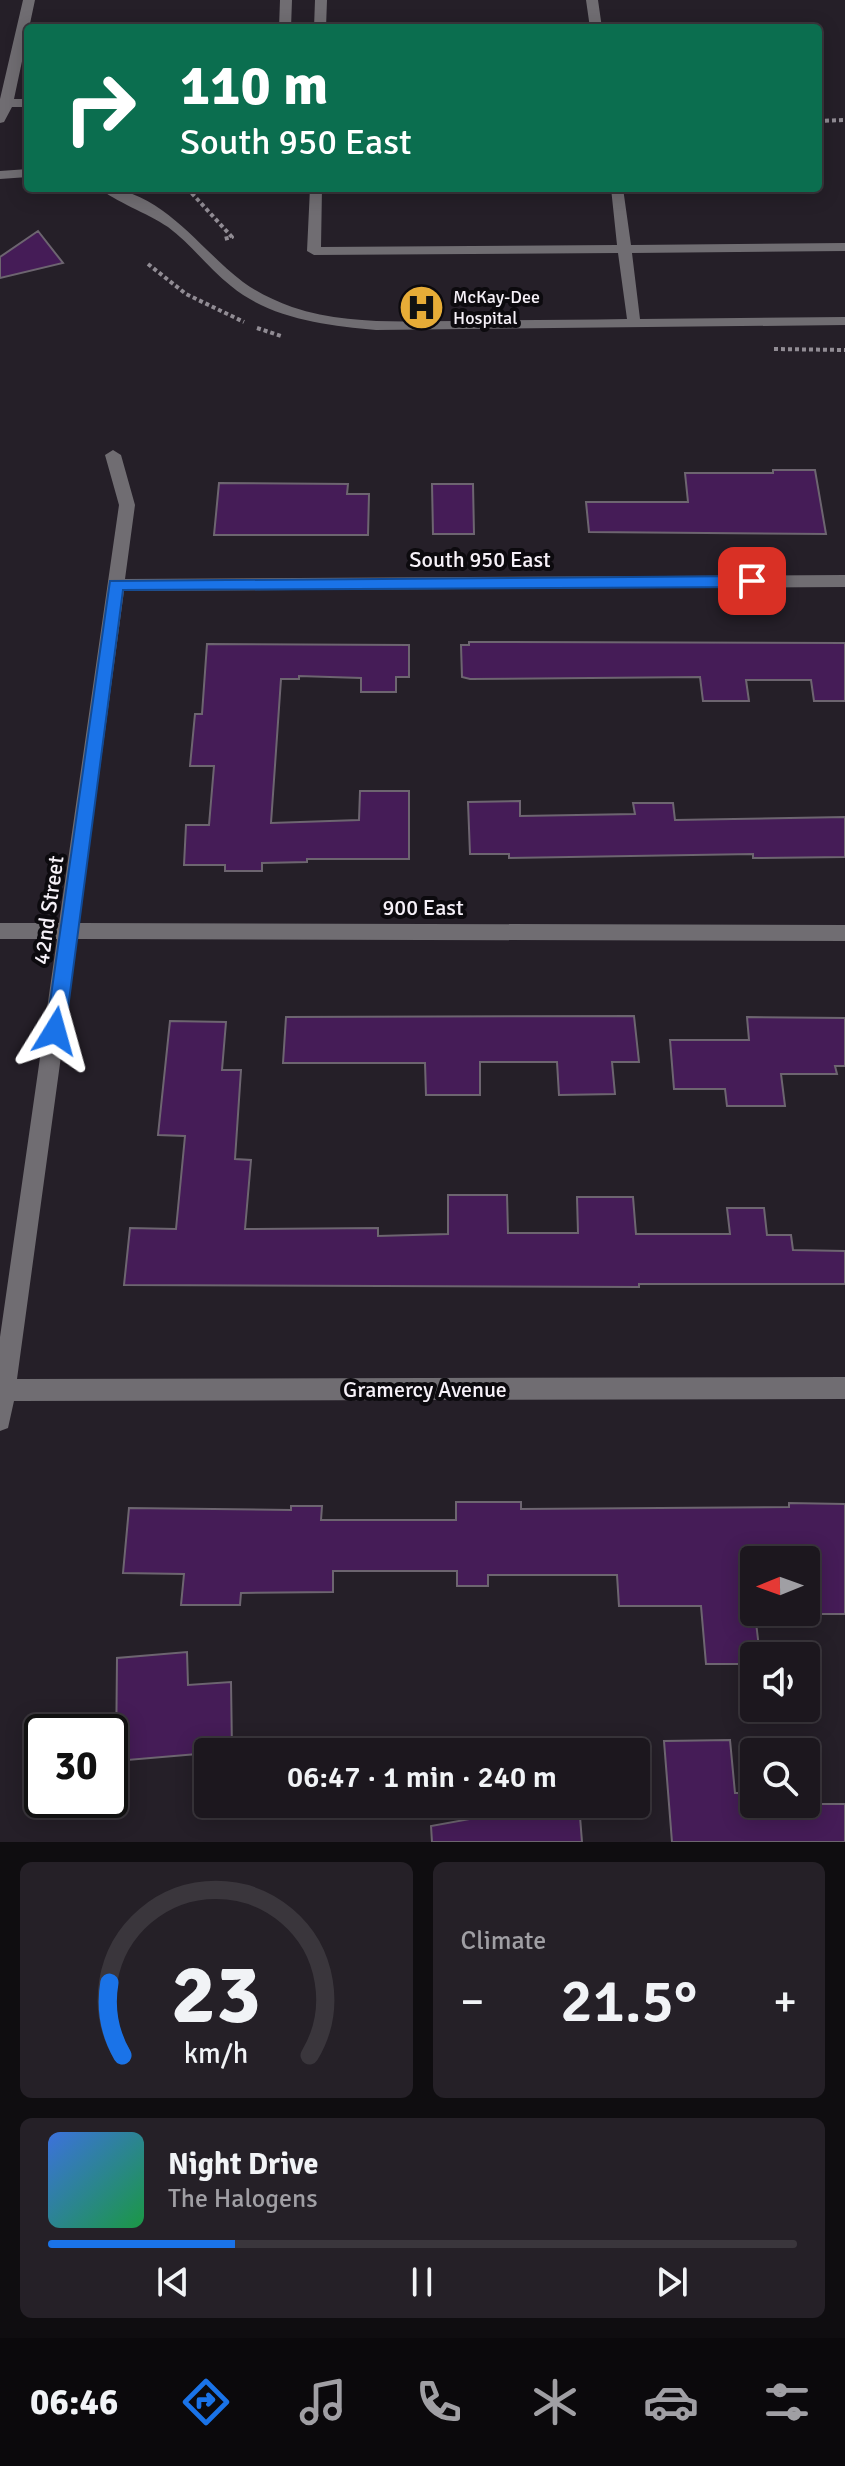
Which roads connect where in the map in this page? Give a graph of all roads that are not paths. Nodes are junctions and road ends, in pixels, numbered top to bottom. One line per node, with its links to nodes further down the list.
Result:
1 (29, 0): 8 (lane)
2 (286, 0): 5 (lane)
3 (321, 0): 6 (lane)
4 (592, 0): 7 (lane)
5 (285, 24)
6 (320, 24)
7 (595, 24)
8 (3, 103): 9 (lane); 10 (lane)
9 (24, 103)
10 (0, 119)
11 (24, 173): 12 (lane)
12 (0, 175)
13 (116, 192): 19 (lane)
14 (316, 192): 17 (lane)
15 (617, 192): 17 (lane)
16 (845, 247): 17 (lane)
17 (624, 249): 19 (lane)
18 (845, 321): 19 (lane)
19 (634, 323)
20 (113, 455): 22 (street, 42nd Street)
21 (845, 581): 22 (street, South 950 East)
22 (116, 585): 23 (street, 42nd Street)
23 (70, 930): 24 (street, 900 East); 25 (street, 900 East); 27 (street, 42nd Street)
24 (0, 931)
25 (845, 933)
26 (845, 1388): 27 (street, Gramercy Avenue)
27 (4, 1390): 28 (street, 42nd Street)
28 (0, 1420)

